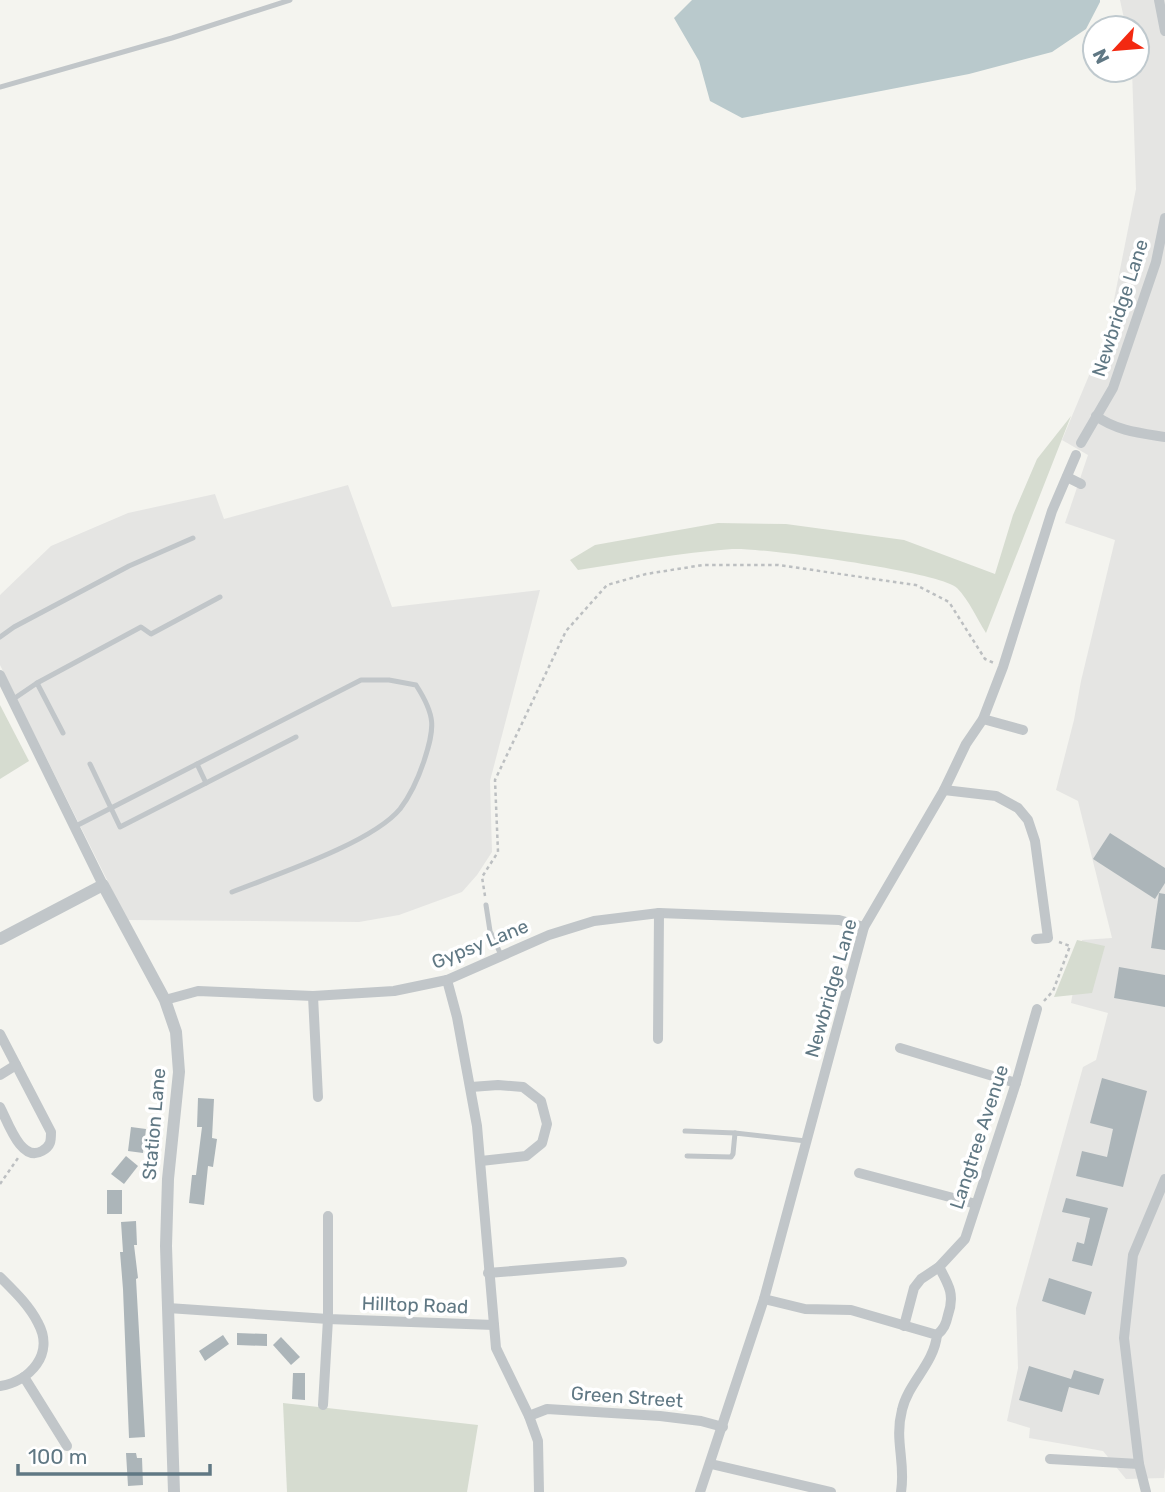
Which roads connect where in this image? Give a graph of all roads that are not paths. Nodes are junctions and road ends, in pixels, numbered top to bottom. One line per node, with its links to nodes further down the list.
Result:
1 (290, 0): 4 (lane)
2 (1159, 0): 3 (street)
3 (1165, 31)
4 (0, 87)
5 (1165, 218): 6 (street, Newbridge Lane)
6 (1096, 416): 7 (street); 8 (street, Newbridge Lane)
7 (1165, 437)
8 (1081, 443)
9 (1076, 455): 10 (street, Newbridge Lane)
10 (1067, 477): 11 (street); 18 (street, Newbridge Lane)
11 (1081, 484)
12 (193, 538): 14 (lane)
13 (220, 597): 16 (lane)
14 (0, 637)
15 (0, 675): 17 (street, Station Lane)
16 (37, 682): 17 (lane); 20 (lane)
17 (12, 700): 27 (street, Station Lane)
18 (983, 719): 19 (street); 25 (street, Newbridge Lane)
19 (1023, 730)
20 (63, 733)
21 (296, 737): 24 (lane)
22 (90, 764): 26 (lane)
23 (197, 764): 24 (lane); 26 (lane); 29 (lane)
24 (206, 783): 26 (lane)
25 (944, 790): 32 (street, Newbridge Lane); 34 (street)
26 (111, 808): 27 (lane)
27 (75, 827): 28 (street, Station Lane)
28 (103, 885): 33 (street); 38 (street, Station Lane)
29 (232, 892)
30 (486, 905): 35 (lane)
31 (659, 913): 32 (street, Gypsy Lane); 35 (street, Gypsy Lane); 41 (street)
32 (864, 927): 51 (street, Newbridge Lane)
33 (0, 939)
34 (1036, 939)
35 (501, 956): 36 (street, Gypsy Lane)
36 (447, 979): 37 (street, Gypsy Lane); 46 (street)
37 (313, 996): 38 (street, Gypsy Lane); 47 (street)
38 (165, 1000): 63 (street, Station Lane)
39 (1037, 1009): 45 (street, Langtree Avenue)
40 (0, 1034): 43 (street)
41 (658, 1039)
42 (900, 1048): 45 (street)
43 (16, 1065): 44 (street); 48 (street)
44 (0, 1075)
45 (1016, 1083): 56 (street, Langtree Avenue)
46 (471, 1087): 53 (street); 53 (street)
47 (318, 1097)
48 (0, 1107)
49 (685, 1131): 50 (lane)
50 (735, 1133): 51 (lane); 52 (lane)
51 (806, 1141): 62 (street, Newbridge Lane)
52 (687, 1156)
53 (481, 1161): 60 (street)
54 (859, 1173): 56 (street)
55 (1165, 1179): 76 (street)
56 (976, 1204): 59 (street, Langtree Avenue)
57 (328, 1216): 64 (street)
58 (622, 1262): 60 (street)
59 (939, 1267): 66 (street, Langtree Avenue); 67 (street)
60 (488, 1273): 65 (street)
61 (0, 1277): 68 (street)
62 (764, 1299): 66 (street); 72 (street, Newbridge Lane)
63 (168, 1308): 64 (street, Hilltop Road); 78 (street, Station Lane)
64 (328, 1319): 65 (street, Hilltop Road); 70 (street)
65 (494, 1325): 71 (street, Hilltop Road)
66 (904, 1326): 67 (street)
67 (937, 1335): 82 (street)
68 (24, 1377): 69 (street); 73 (street)
69 (0, 1386)
70 (323, 1405)
71 (528, 1416): 72 (street, Green Street); 79 (street, Hilltop Road)
72 (723, 1427): 75 (street, Newbridge Lane)
73 (67, 1446)
74 (1050, 1459): 76 (street)
75 (711, 1464): 77 (street); 80 (street, Newbridge Lane)
76 (1139, 1464): 83 (street)
77 (798, 1489): 81 (street)
78 (174, 1492)
79 (539, 1492)
80 (700, 1492)
81 (831, 1492)
82 (901, 1492)
83 (1146, 1492)

